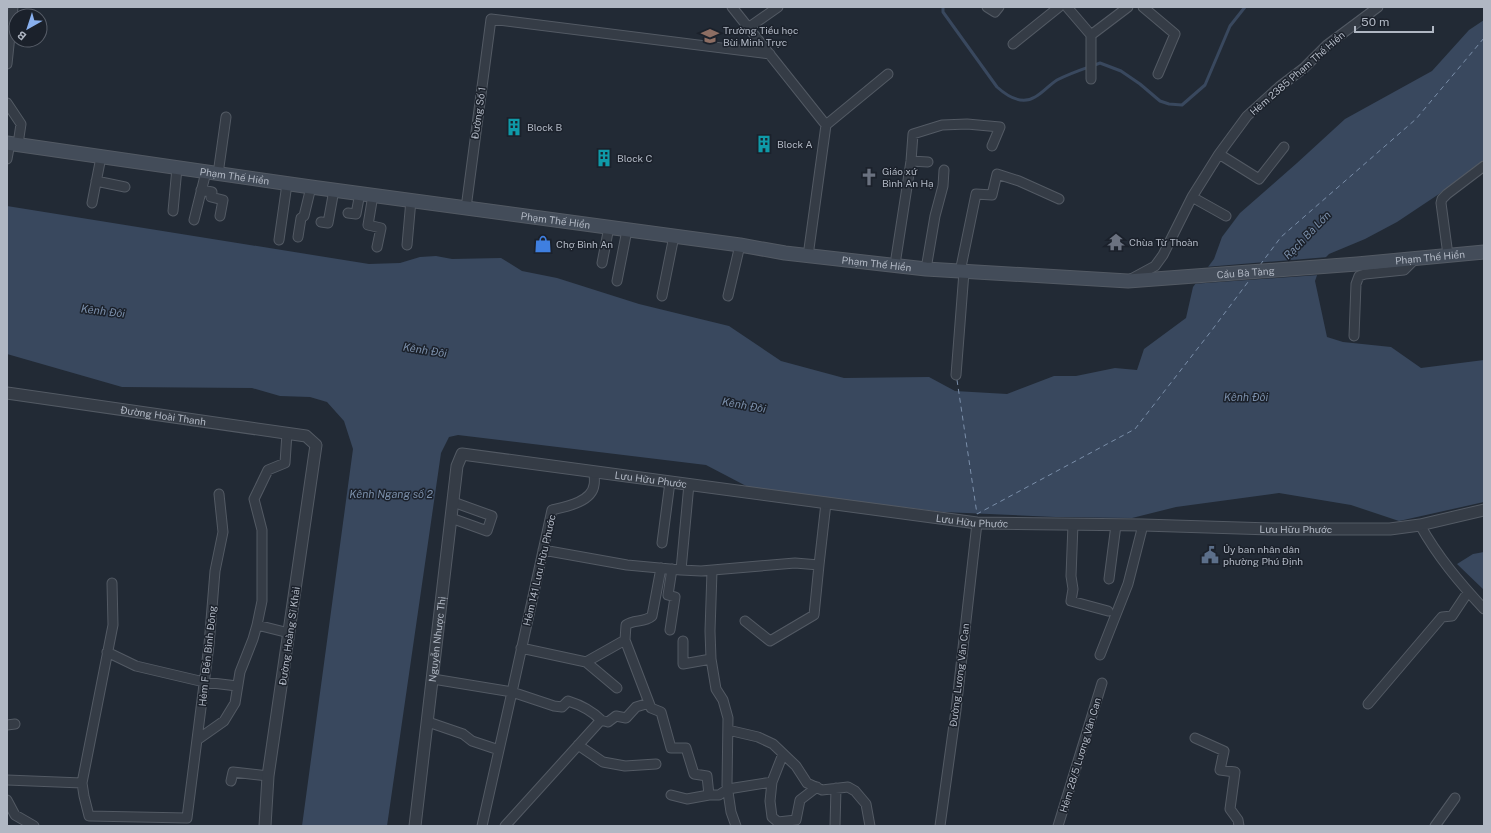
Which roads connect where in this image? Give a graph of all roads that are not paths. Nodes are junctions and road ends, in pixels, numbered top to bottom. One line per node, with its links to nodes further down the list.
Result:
1 (13, 7): 15 (street)
2 (732, 7): 11 (street)
3 (778, 7): 11 (street)
4 (987, 7): 5 (street)
5 (999, 7)
6 (1059, 7): 13 (street)
7 (1067, 7): 12 (street)
8 (1128, 7): 12 (street)
9 (1143, 7): 17 (street)
10 (1378, 7): 25 (street, Hẻm 2385 Phạm Thế Hiển)
11 (748, 28): 14 (street)
12 (1091, 35): 18 (street)
13 (1013, 44)
14 (770, 54): 21 (street); 45 (street, Đường Số 1)
15 (7, 64)
16 (888, 74): 21 (street)
17 (1158, 74)
18 (1091, 79)
19 (7, 103): 22 (street)
20 (226, 117): 33 (street)
21 (826, 125): 62 (street)
22 (12, 143): 26 (main road, Phạm Thế Hiển); 27 (street)
23 (992, 146): 28 (street)
24 (1284, 147): 25 (street)
25 (1219, 154): 41 (street, Hẻm 2385 Phạm Thế Hiển)
26 (101, 156): 31 (main road, Phạm Thế Hiển); 34 (street)
27 (7, 158)
28 (911, 161): 29 (street); 66 (street)
29 (928, 162)
30 (1484, 166): 61 (street)
31 (177, 168): 33 (main road, Phạm Thế Hiển); 46 (street)
32 (944, 170): 67 (street)
33 (212, 173): 35 (main road, Phạm Thế Hiển); 38 (street)
34 (96, 181): 36 (street); 44 (street)
35 (287, 184): 37 (main road, Phạm Thế Hiển); 56 (street)
36 (125, 187)
37 (311, 187): 39 (main road, Phạm Thế Hiển); 55 (street)
38 (201, 190): 48 (street); 50 (street)
39 (334, 190): 40 (main road, Phạm Thế Hiển); 51 (street)
40 (366, 194): 43 (main road, Phạm Thế Hiển); 47 (street); 59 (street)
41 (1192, 197): 49 (street); 70 (street, Hẻm 2385 Phạm Thế Hiển)
42 (1059, 199): 68 (street)
43 (411, 200): 45 (main road, Phạm Thế Hiển); 57 (street)
44 (92, 203)
45 (466, 208): 52 (main road, Phạm Thế Hiển)
46 (173, 211)
47 (348, 213)
48 (220, 216)
49 (1226, 216)
50 (194, 220)
51 (321, 222)
52 (609, 227): 53 (main road, Phạm Thế Hiển); 65 (street)
53 (627, 230): 54 (main road, Phạm Thế Hiển); 69 (street)
54 (674, 236): 58 (main road, Phạm Thế Hiển); 71 (street)
55 (298, 237)
56 (278, 240)
57 (407, 245)
58 (740, 245): 62 (main road, Phạm Thế Hiển); 72 (street)
59 (377, 247)
60 (1484, 252): 61 (main road, Phạm Thế Hiển)
61 (1448, 255): 63 (main road, Phạm Thế Hiển)
62 (808, 256): 66 (main road, Phạm Thế Hiển)
63 (1416, 258): 64 (main road, Phạm Thế Hiển); 73 (street)
64 (1376, 262): 70 (main road, Cầu Bà Tàng)
65 (602, 263)
66 (896, 266): 67 (main road, Phạm Thế Hiển)
67 (926, 269): 68 (main road, Phạm Thế Hiển)
68 (962, 272): 70 (main road, Phạm Thế Hiển); 74 (street)
69 (617, 281)
70 (1128, 281)
71 (662, 296)
72 (728, 296)
73 (1354, 336)
74 (956, 375)
75 (7, 393): 76 (street, Đường Hoài Thanh)
76 (287, 433): 77 (street, Đường Hoài Thanh); 104 (street)
77 (316, 445): 106 (street, Đường Hoàng Sĩ Khải)
78 (462, 454): 79 (street, Lưu Hữu Phước); 83 (street, Nguyễn Nhược Thị)
79 (594, 472): 80 (street, Lưu Hữu Phước); 93 (street, Hẻm 141 Lưu Hữu Phước)
80 (670, 482): 81 (street, Lưu Hữu Phước); 92 (street)
81 (689, 484): 84 (street, Lưu Hữu Phước); 96 (street)
82 (219, 494): 115 (street, Hẻm F Bến Bình Đông)
83 (453, 502): 86 (street, Nguyễn Nhược Thị); 86 (street)
84 (826, 503): 87 (street, Lưu Hữu Phước); 94 (street)
85 (1484, 510): 91 (street, Lưu Hữu Phước)
86 (451, 518): 114 (street, Nguyễn Nhược Thị)
87 (977, 523): 88 (street, Lưu Hữu Phước); 152 (street, Đường Lương Văn Can)
88 (1073, 524): 89 (street, Lưu Hữu Phước); 102 (street)
89 (1116, 525): 90 (street, Lưu Hữu Phước); 98 (street)
90 (1143, 525): 91 (street, Lưu Hữu Phước); 111 (street)
91 (1420, 525): 100 (street)
92 (662, 543)
93 (543, 550): 95 (street); 109 (street, Hẻm 141 Lưu Hữu Phước)
94 (819, 565): 97 (street); 103 (street)
95 (661, 568): 96 (street); 107 (street)
96 (677, 569): 97 (street); 105 (street)
97 (712, 571): 112 (street)
98 (1109, 579)
99 (112, 583): 110 (street)
100 (1468, 592): 101 (street); 120 (street)
101 (1484, 609)
102 (1108, 611)
103 (745, 621)
104 (256, 625): 106 (street); 117 (street)
105 (670, 630)
106 (289, 633): 131 (street, Đường Hoàng Sĩ Khải)
107 (625, 640): 113 (street); 121 (street)
108 (683, 641): 112 (street)
109 (521, 648): 113 (street); 119 (street, Hẻm 141 Lưu Hữu Phước)
110 (107, 652): 115 (street); 135 (street)
111 (1100, 655)
112 (711, 659): 124 (street)
113 (586, 662): 118 (street)
114 (433, 679): 119 (street); 123 (street, Nguyễn Nhược Thị)
115 (204, 682): 117 (street); 126 (street, Hẻm F Bến Bình Đông)
116 (1102, 684): 153 (street, Hẻm 28/5 Lương Văn Can)
117 (237, 686): 126 (street)
118 (617, 688)
119 (512, 692): 122 (street); 128 (street, Hẻm 141 Lưu Hữu Phước)
120 (1368, 704)
121 (650, 706): 122 (street); 140 (street)
122 (601, 720): 127 (street)
123 (428, 722): 128 (street); 146 (street, Nguyễn Nhược Thị)
124 (728, 730): 129 (street); 138 (street)
125 (1195, 738): 154 (street)
126 (197, 740): 135 (street, Hẻm F Bến Bình Đông)
127 (578, 745): 130 (street); 148 (street)
128 (499, 750): 147 (street, Hẻm 141 Lưu Hữu Phước)
129 (783, 754): 134 (street); 136 (street)
130 (656, 764)
131 (268, 776): 133 (street); 145 (street, Đường Hoàng Sĩ Khải)
132 (7, 780): 135 (street)
133 (231, 781)
134 (772, 782): 138 (street); 143 (street)
135 (82, 783)
136 (817, 787): 137 (street); 143 (street)
137 (836, 788): 150 (street); 151 (street)
138 (728, 789): 140 (street); 149 (street)
139 (671, 795): 140 (street)
140 (709, 795)
141 (1455, 798): 155 (street)
142 (7, 800): 144 (street)
143 (778, 824)
144 (34, 826)
145 (265, 826)
146 (415, 826)
147 (482, 826)
148 (505, 826)
149 (736, 826)
150 (835, 826)
151 (870, 826)
152 (940, 826)
153 (1058, 826)
154 (1239, 826)
155 (1435, 826)

